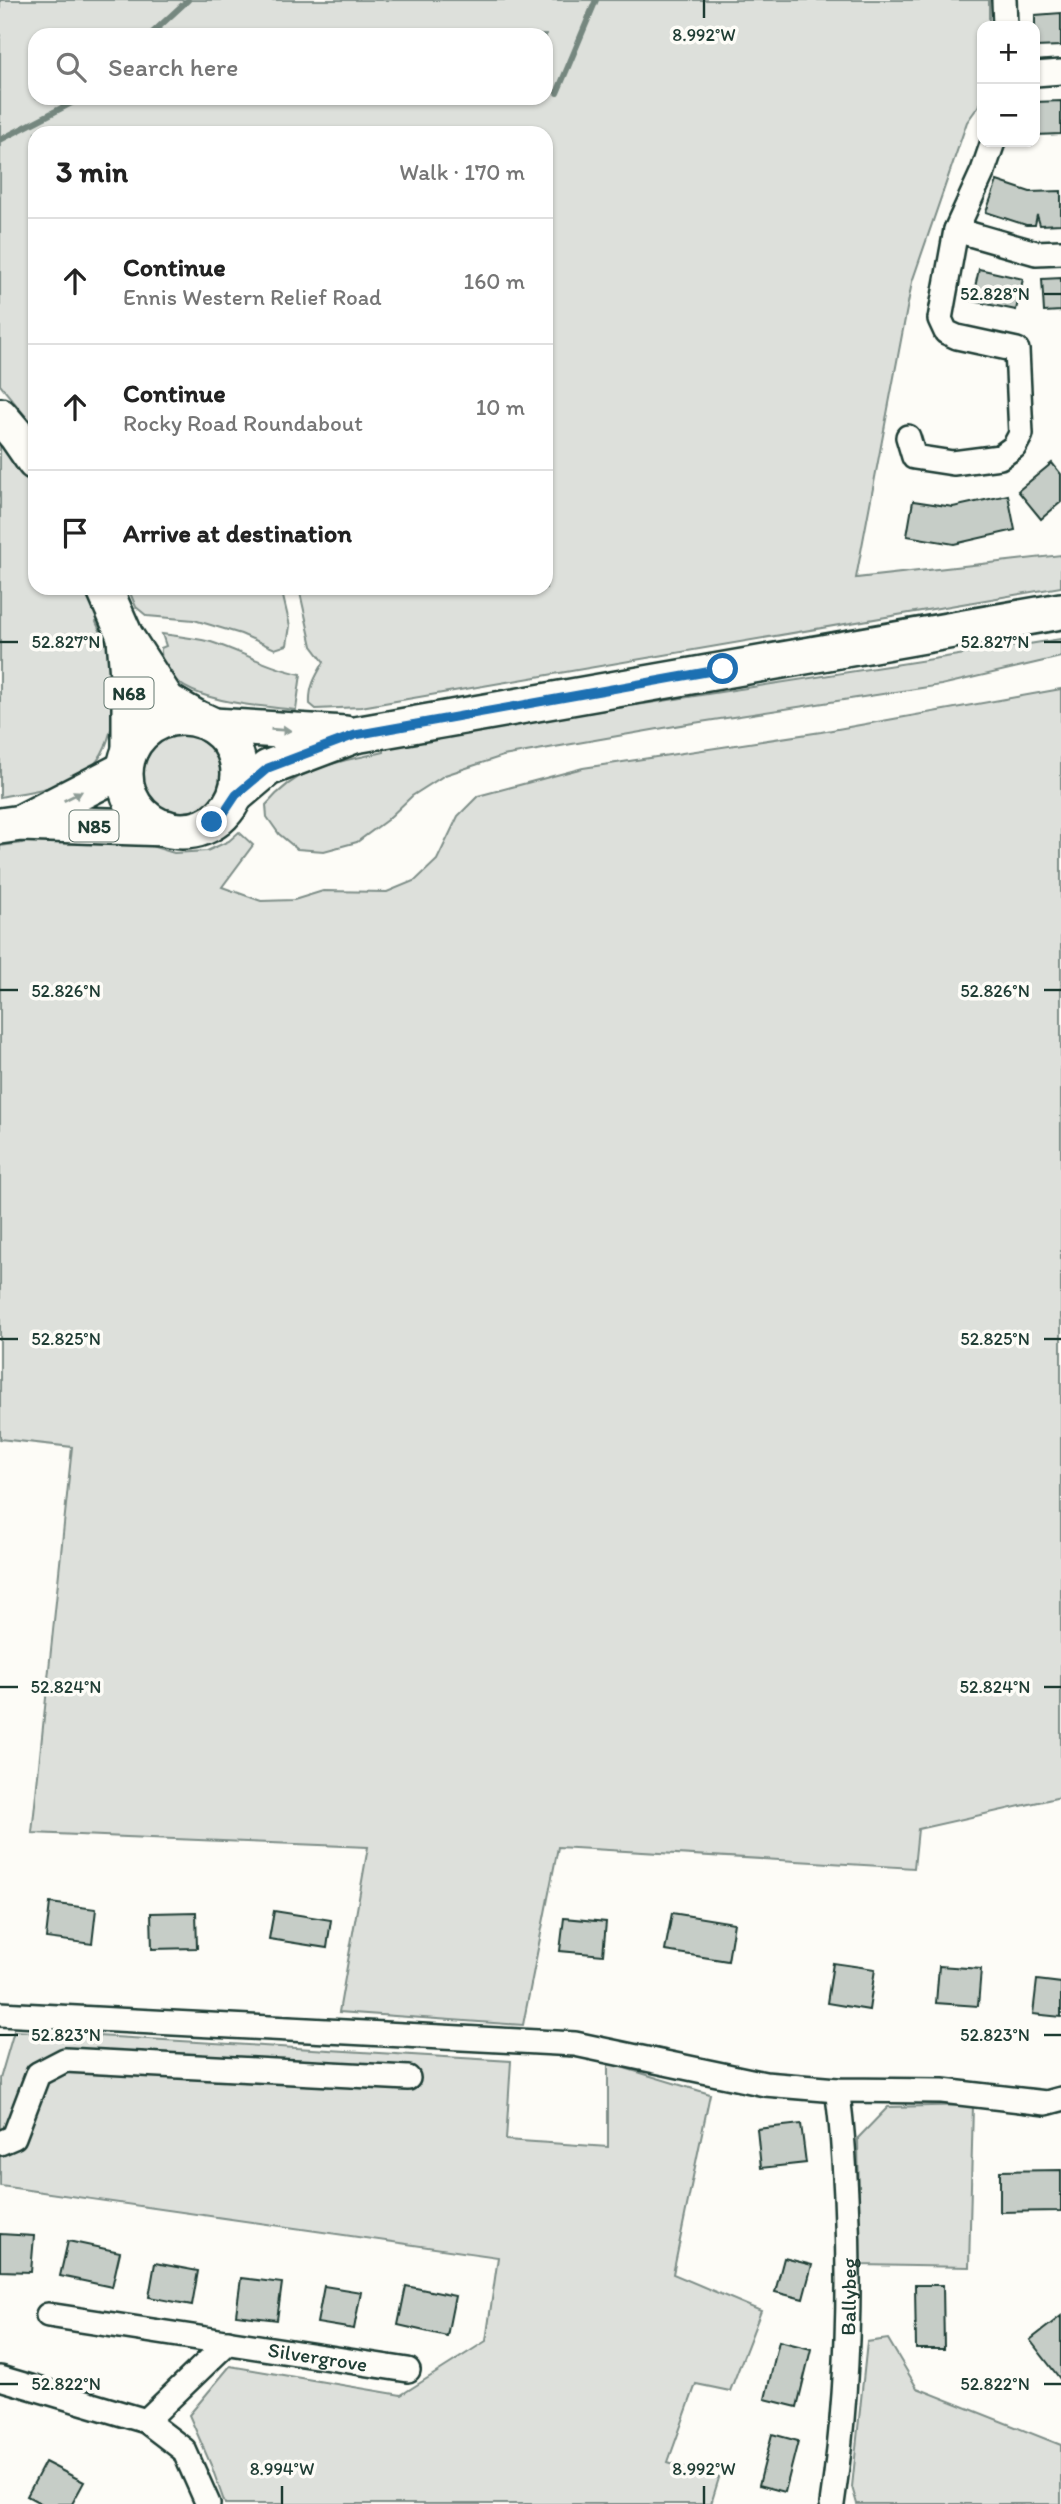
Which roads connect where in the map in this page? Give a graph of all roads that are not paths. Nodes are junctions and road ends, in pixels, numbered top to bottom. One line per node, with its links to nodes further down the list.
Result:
1 (1003, 0): 2 (street)
2 (1005, 21)
3 (1061, 72): 4 (street)
4 (1040, 74)
5 (991, 147): 6 (street)
6 (956, 230): 7 (street); 9 (street)
7 (1061, 252)
8 (0, 415): 10 (main road)
9 (908, 437)
10 (28, 451)
11 (107, 595): 13 (main road, N68)
12 (1061, 611): 15 (main road, N85)
13 (125, 636): 14 (main road, N68); 16 (main road, N68)
14 (204, 722): 15 (main road, N85, one-way to 15); 16 (main road, N85); 17 (main road)
15 (355, 735): 17 (main road, N85)
16 (128, 760): 18 (main road, N85, one-way to 16); 19 (main road, N85)
17 (236, 795): 19 (main road, N85)
18 (10, 824): 19 (main road, N85)
19 (166, 828)
20 (0, 2014): 22 (street)
21 (408, 2078): 24 (street)
22 (838, 2090): 23 (street); 31 (street, Ballybeg)
23 (1061, 2099)
24 (0, 2143)
25 (48, 2315): 26 (street, Silvergrove)
26 (228, 2343): 27 (street, Silvergrove); 29 (street)
27 (408, 2370)
28 (0, 2378): 29 (street)
29 (146, 2421): 30 (street)
30 (208, 2504)
31 (832, 2504)

